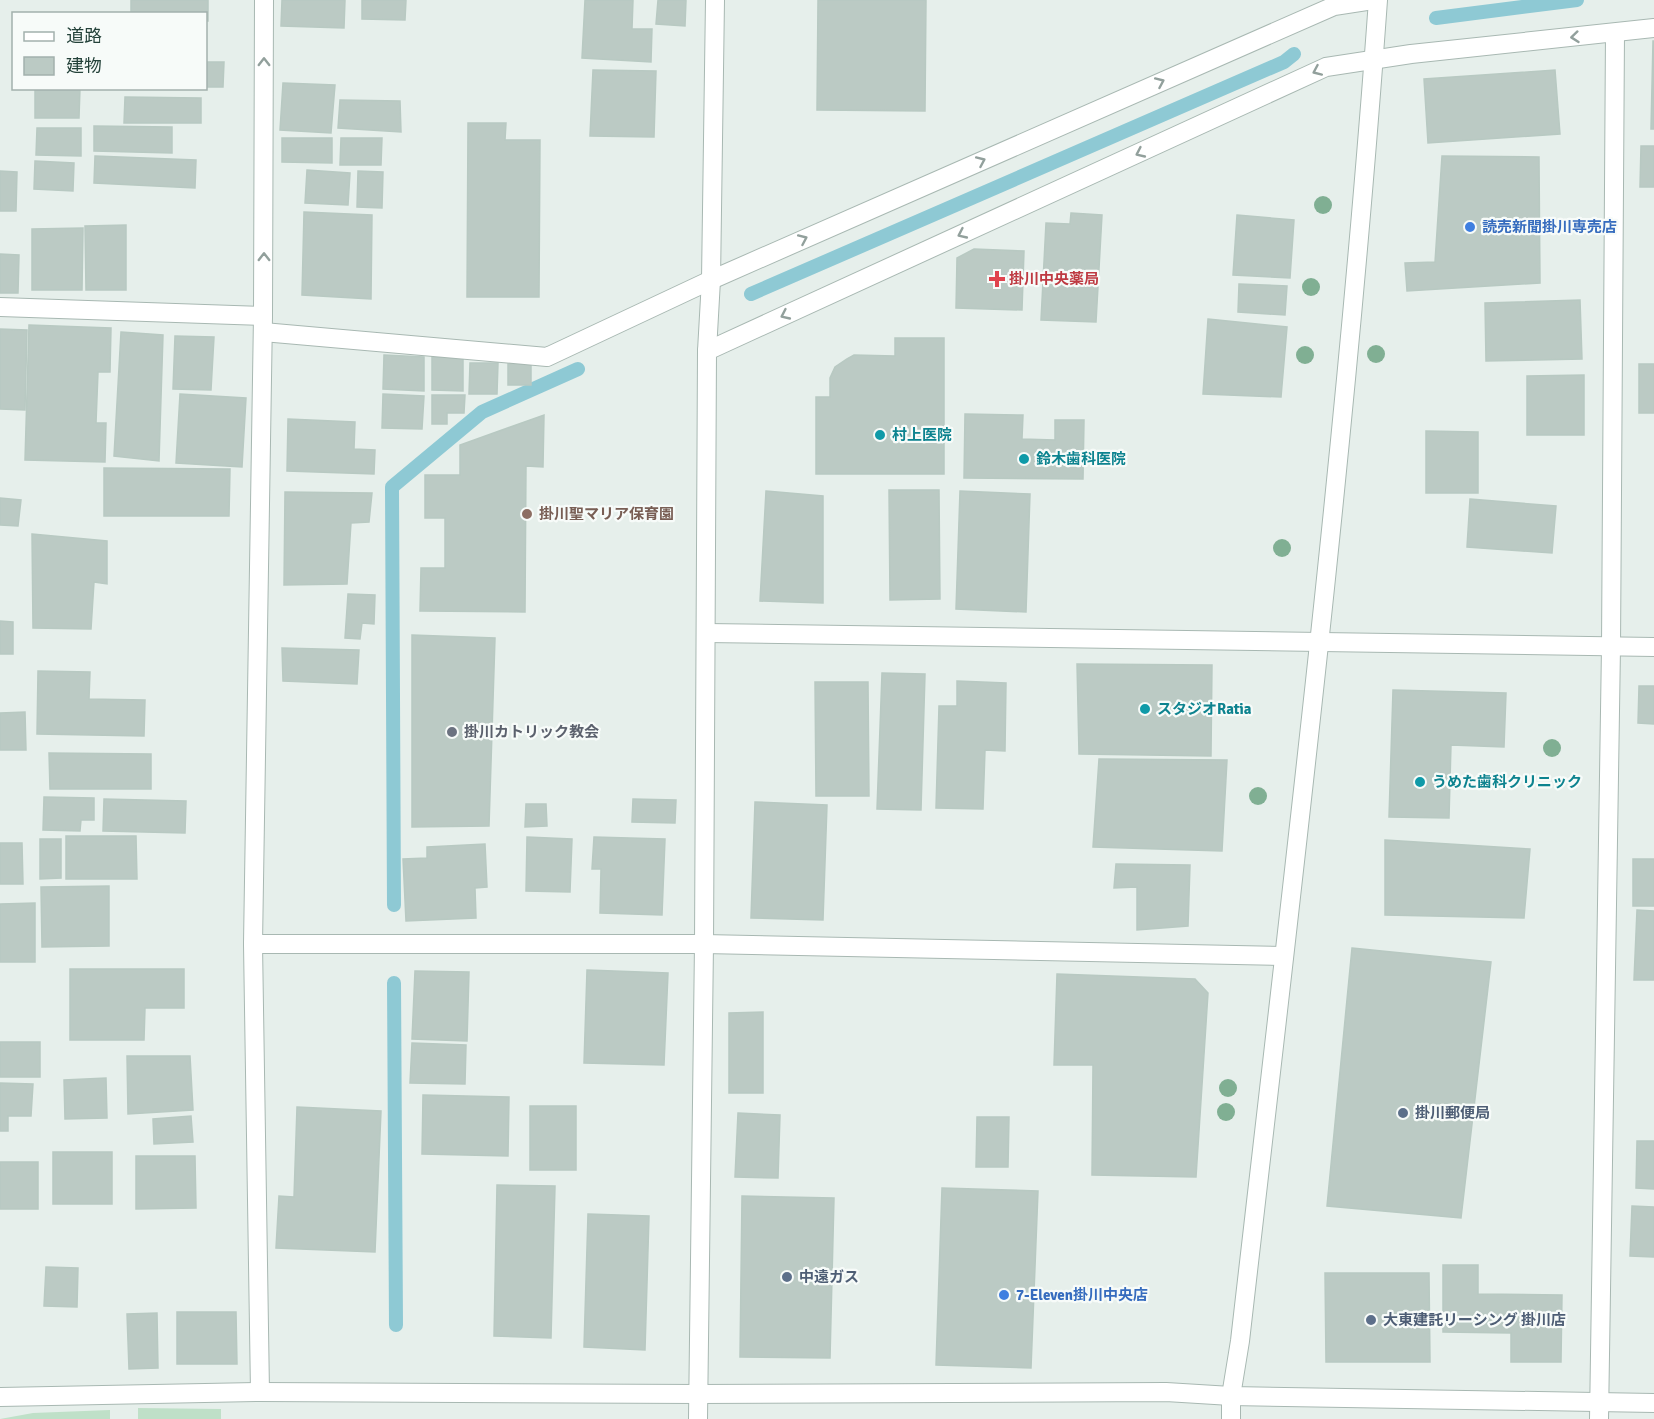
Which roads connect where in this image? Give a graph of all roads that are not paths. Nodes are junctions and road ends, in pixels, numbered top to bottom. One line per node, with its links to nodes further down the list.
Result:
1 (264, 0): 10 (street, one-way to 1)
2 (716, 0): 8 (street)
3 (1372, 0): 8 (street, one-way to 3)
4 (1378, 0): 7 (street)
5 (1654, 28): 6 (street)
6 (1615, 33): 7 (street, one-way to 7); 14 (street)
7 (1374, 60): 11 (street, one-way to 11); 13 (street)
8 (711, 280): 10 (street); 11 (street)
9 (0, 307): 10 (street)
10 (263, 324): 17 (street)
11 (706, 351): 12 (street)
12 (706, 633): 13 (street); 16 (street)
13 (1320, 642): 14 (street); 18 (street)
14 (1611, 647): 15 (street); 24 (street)
15 (1654, 647)
16 (704, 944): 17 (street); 18 (street); 20 (street)
17 (253, 945): 19 (street)
18 (1284, 956): 21 (street)
19 (260, 1392): 20 (street); 22 (street)
20 (699, 1394): 21 (street); 25 (street)
21 (1232, 1396): 24 (street); 26 (street)
22 (0, 1397)
23 (1654, 1404): 24 (street)
24 (1599, 1411)
25 (699, 1419)
26 (1231, 1419)

